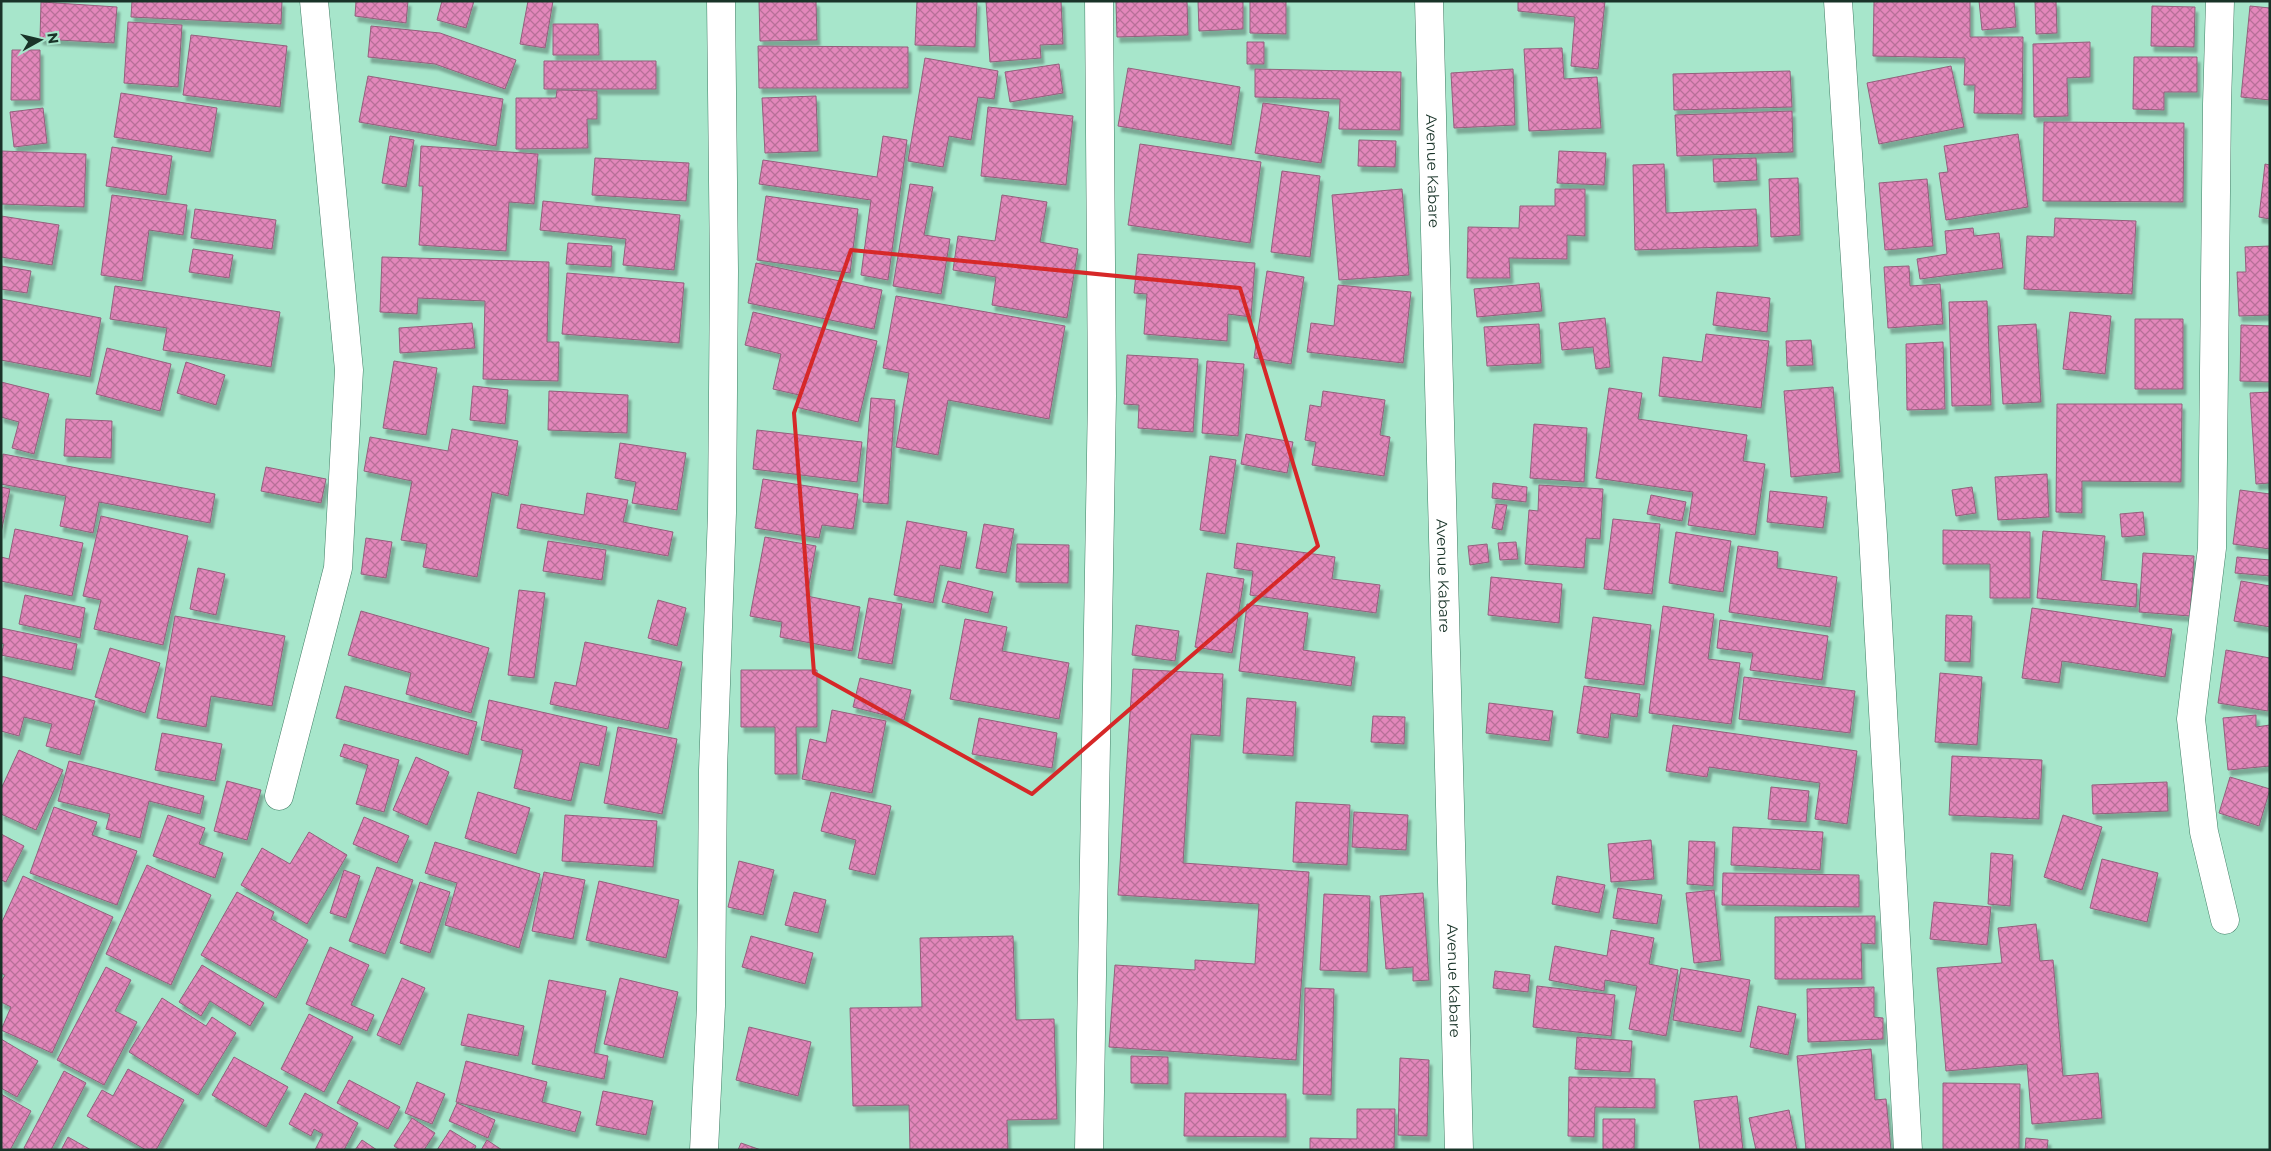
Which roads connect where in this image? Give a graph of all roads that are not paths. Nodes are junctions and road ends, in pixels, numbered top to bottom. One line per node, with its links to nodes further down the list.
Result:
1 (314, 1): 7 (street)
2 (721, 1): 9 (street)
3 (1099, 1): 10 (street)
4 (1429, 1): 11 (street, Avenue Kabare)
5 (1838, 1): 12 (street)
6 (2220, 1): 8 (street)
7 (279, 796)
8 (2225, 920)
9 (704, 1150)
10 (1089, 1150)
11 (1459, 1150)
12 (1908, 1150)

